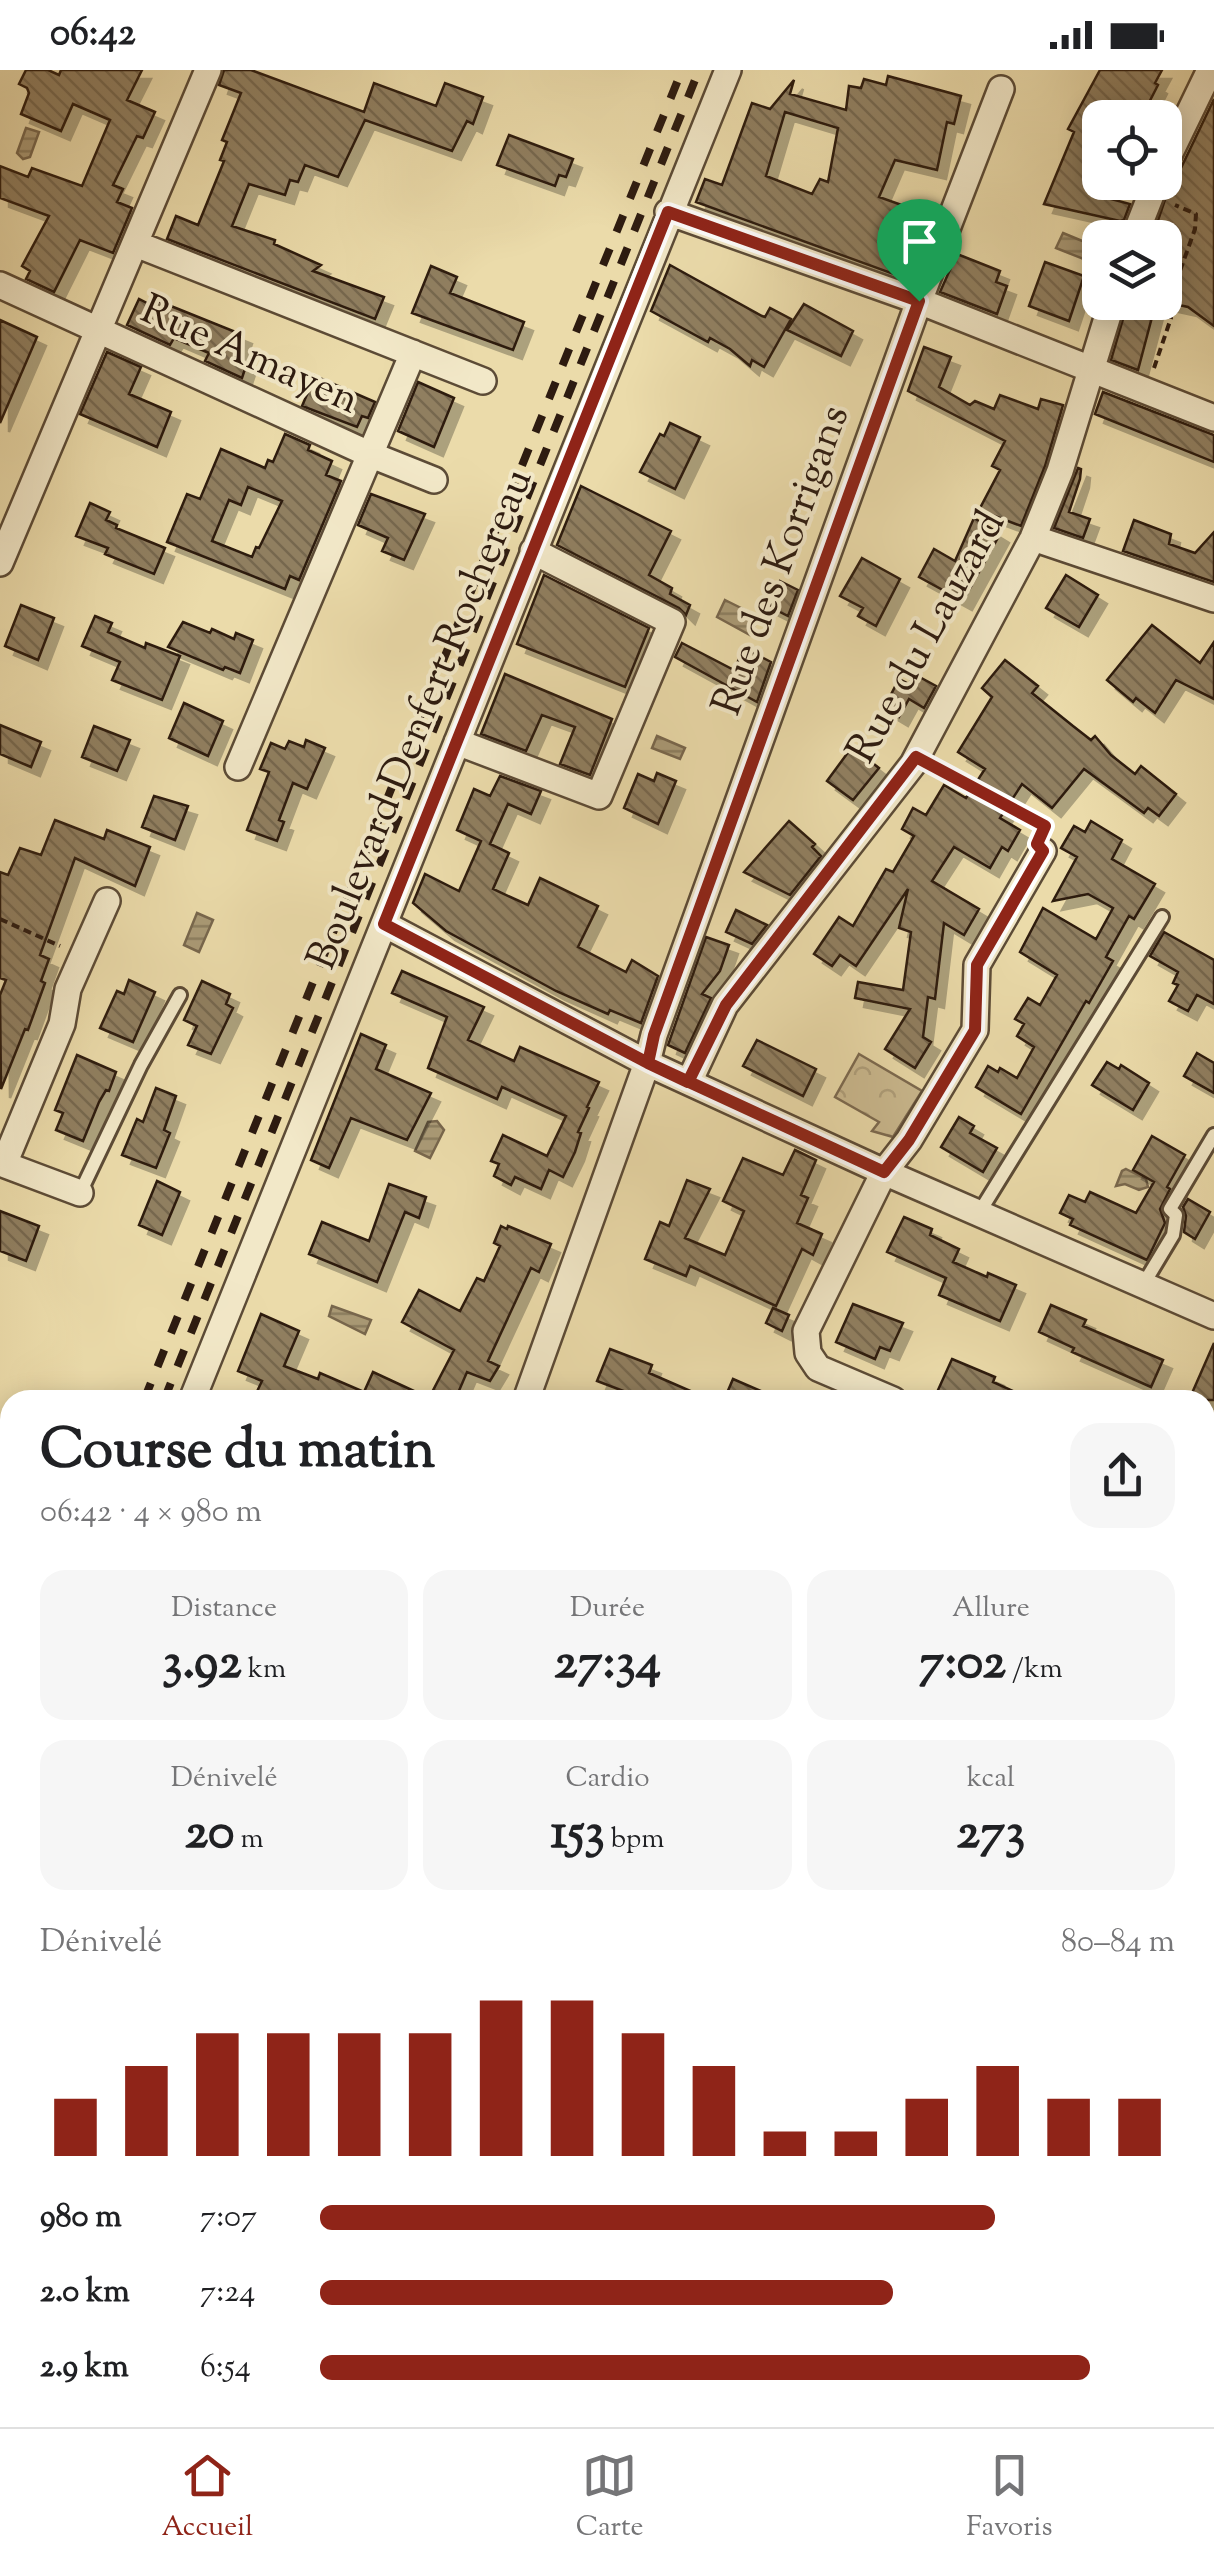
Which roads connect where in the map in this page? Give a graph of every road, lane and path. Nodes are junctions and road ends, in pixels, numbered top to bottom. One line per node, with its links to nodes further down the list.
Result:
1 (208, 70): 8 (street)
2 (728, 70): 7 (street, Boulevard Denfert Rochereau)
3 (1210, 70): 5 (street)
4 (1001, 89): 10 (street, Rue des Korrigans)
5 (1182, 128)
6 (1173, 200): 16 (path)
7 (668, 212): 10 (street); 21 (street, Boulevard Denfert Rochereau)
8 (136, 244): 12 (street); 13 (street, Rue Amayen)
9 (0, 285): 12 (street, Rue Amayen)
10 (919, 301): 14 (street); 34 (street, Rue des Korrigans)
11 (1106, 320): 14 (street, Rue du Lauzard)
12 (97, 332): 18 (street, Rue Amayen); 22 (street)
13 (412, 352): 15 (street, Rue Amayen); 18 (street, Rue Amayen)
14 (1090, 368): 16 (street); 20 (street, Rue du Lauzard)
15 (484, 381)
16 (1146, 391): 17 (street)
17 (1214, 418)
18 (368, 454): 19 (street, Rue Amayen); 26 (street)
19 (434, 480)
20 (1032, 538): 23 (street); 25 (street, Rue du Lauzard)
21 (533, 551): 24 (street, Boulevard Denfert Rochereau); 24 (street)
22 (0, 563)
23 (1214, 598)
24 (456, 742): 31 (street, Boulevard Denfert Rochereau)
25 (916, 757): 27 (path); 35 (street, Rue du Lauzard)
26 (238, 767)
27 (1043, 851): 38 (street)
28 (106, 901): 32 (street)
29 (1162, 917): 40 (lane)
30 (0, 920): 32 (path)
31 (384, 924): 34 (street); 43 (street, Boulevard Denfert Rochereau)
32 (82, 956): 37 (street)
33 (180, 996): 39 (lane)
34 (648, 1063): 35 (street); 44 (street, Rue des Korrigans)
35 (688, 1082): 38 (street)
36 (1214, 1135): 41 (lane)
37 (2, 1163): 39 (street)
38 (884, 1172): 40 (street); 45 (street)
39 (80, 1194)
40 (979, 1213): 41 (street)
41 (1143, 1285): 42 (street)
42 (1214, 1316)
43 (196, 1390)
44 (530, 1390)
45 (870, 1390)

